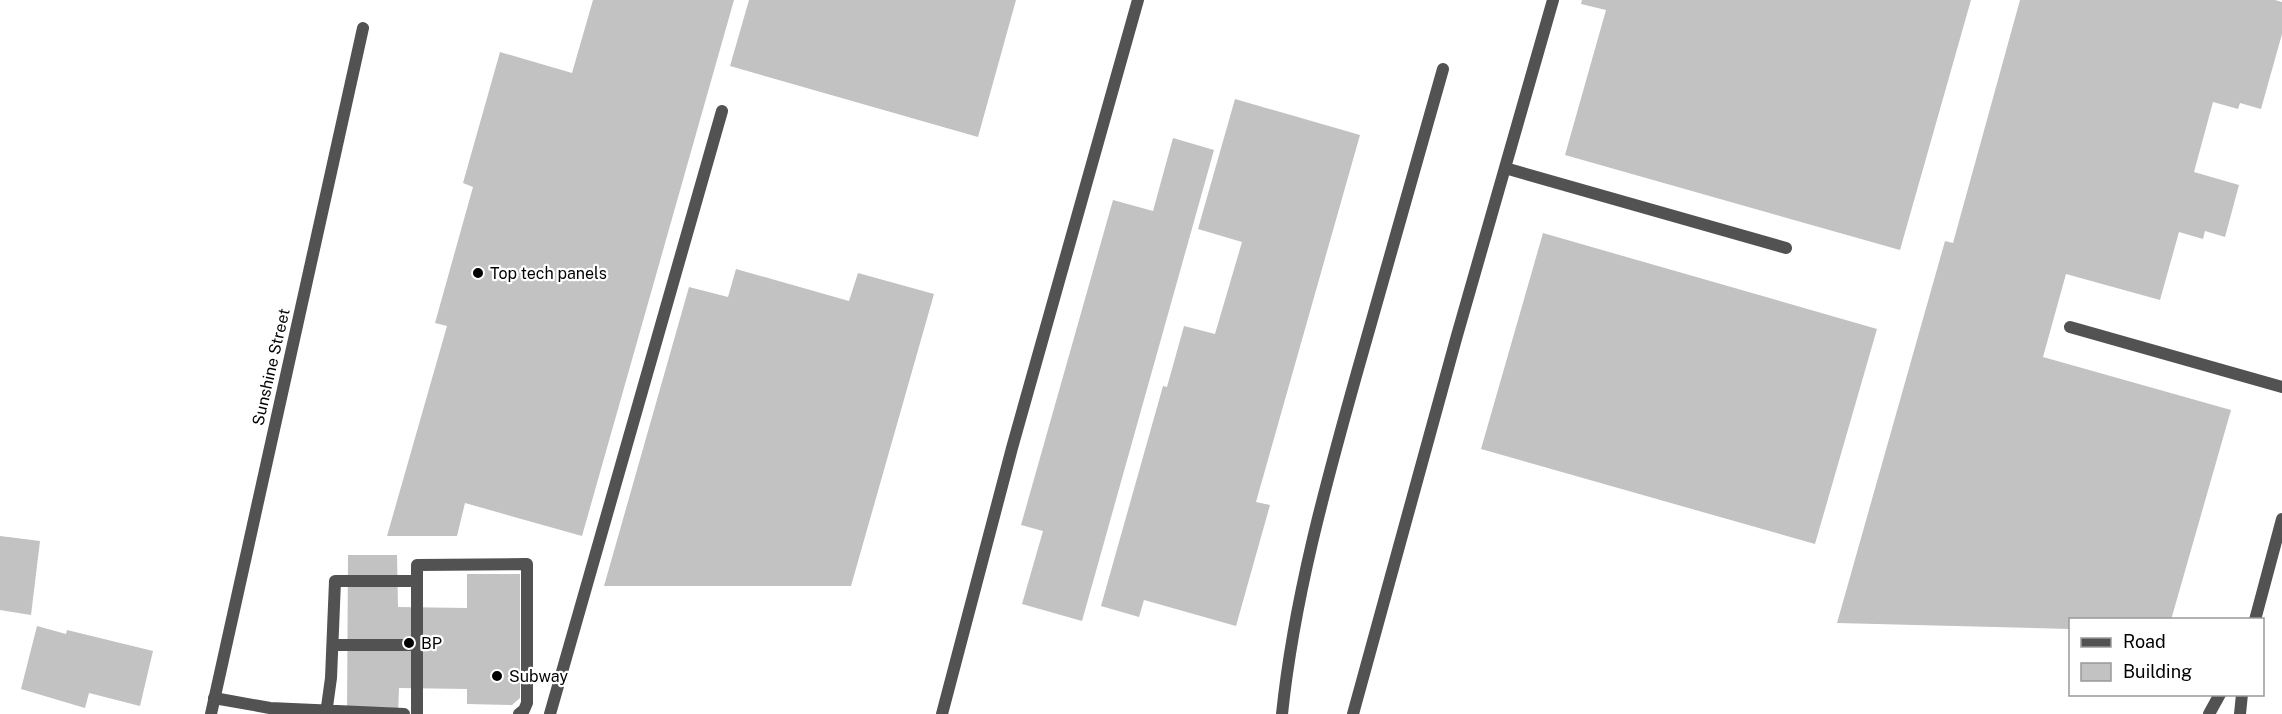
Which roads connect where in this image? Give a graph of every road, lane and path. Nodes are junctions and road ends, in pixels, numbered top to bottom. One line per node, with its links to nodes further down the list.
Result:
1 (1138, 0): 24 (street)
2 (1553, 0): 6 (street)
3 (363, 28): 17 (street, Sunshine Street)
4 (1443, 69): 25 (street)
5 (722, 111): 23 (street)
6 (1505, 168): 7 (street); 26 (street)
7 (1786, 248)
8 (2070, 327): 9 (street)
9 (2282, 387)
10 (2282, 519): 12 (street)
11 (417, 581): 13 (street); 14 (street); 22 (street)
12 (2255, 617)
13 (333, 645): 14 (street); 18 (street)
14 (417, 645): 21 (street)
15 (2219, 696): 27 (street)
16 (2242, 696): 28 (street)
17 (214, 698): 18 (street); 19 (street, Sunshine Street)
18 (326, 712): 20 (street)
19 (211, 714)
20 (404, 714)
21 (417, 714)
22 (519, 714)
23 (550, 714)
24 (942, 714)
25 (1282, 714)
26 (1353, 714)
27 (2209, 714)
28 (2240, 714)

